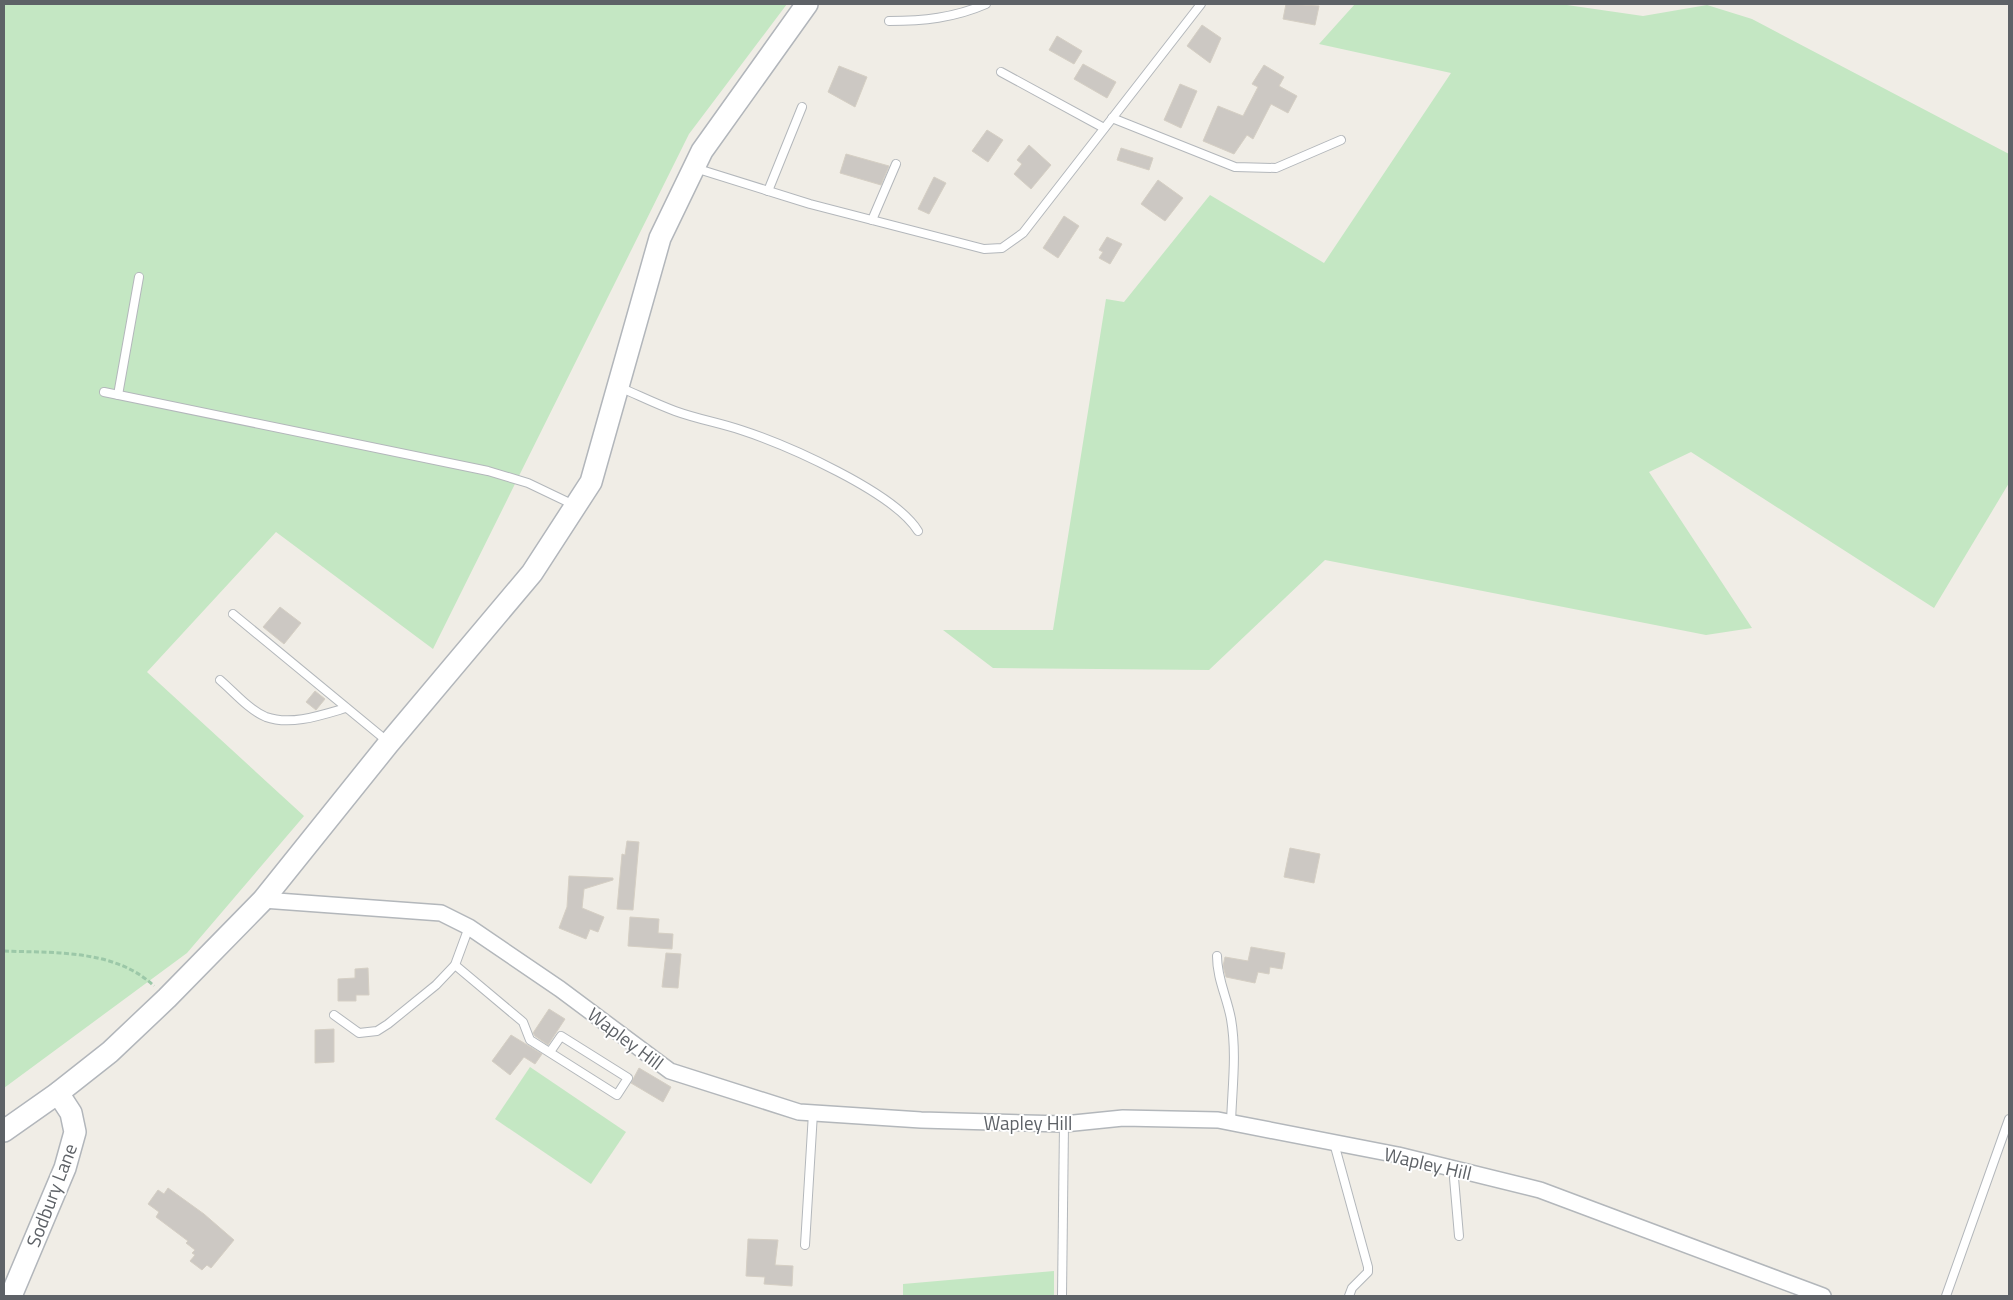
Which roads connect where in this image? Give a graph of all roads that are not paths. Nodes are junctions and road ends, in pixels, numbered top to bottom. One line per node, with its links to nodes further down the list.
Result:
1 (807, 4): 11 (main road)
2 (986, 4): 4 (lane)
3 (1201, 4): 7 (lane)
4 (889, 21)
5 (1000, 72): 8 (lane)
6 (802, 107): 12 (lane)
7 (1112, 118): 8 (lane); 9 (lane)
8 (1104, 128): 13 (lane)
9 (1341, 140)
10 (896, 164): 13 (lane)
11 (693, 168): 12 (lane); 15 (main road)
12 (768, 191): 13 (lane)
13 (872, 220)
14 (139, 277): 17 (lane)
15 (617, 386): 18 (main road); 19 (lane)
16 (104, 392): 17 (lane)
17 (118, 395): 18 (lane)
18 (575, 505): 23 (main road)
19 (918, 531)
20 (233, 614): 22 (lane)
21 (220, 680): 22 (lane)
22 (346, 708): 23 (lane)
23 (389, 743): 24 (main road)
24 (263, 900): 25 (street, Wapley Hill); 30 (main road)
25 (468, 927): 27 (lane); 31 (street, Wapley Hill)
26 (1217, 956): 33 (lane)
27 (455, 965): 28 (lane); 29 (lane)
28 (334, 1015)
29 (550, 1052): 29 (lane)
30 (58, 1093): 35 (main road); 40 (main road, Sodbury Lane)
31 (813, 1113): 34 (street, Wapley Hill); 39 (lane)
32 (2009, 1119): 44 (lane)
33 (1231, 1123): 34 (street, Wapley Hill); 36 (street, Wapley Hill)
34 (1064, 1124): 41 (lane)
35 (4, 1131)
36 (1334, 1143): 37 (street, Wapley Hill); 42 (lane)
37 (1456, 1169): 38 (lane); 43 (street, Wapley Hill)
38 (1459, 1236)
39 (805, 1245)
40 (11, 1296)
41 (1062, 1296)
42 (1348, 1296)
43 (1823, 1296)
44 (1946, 1296)

